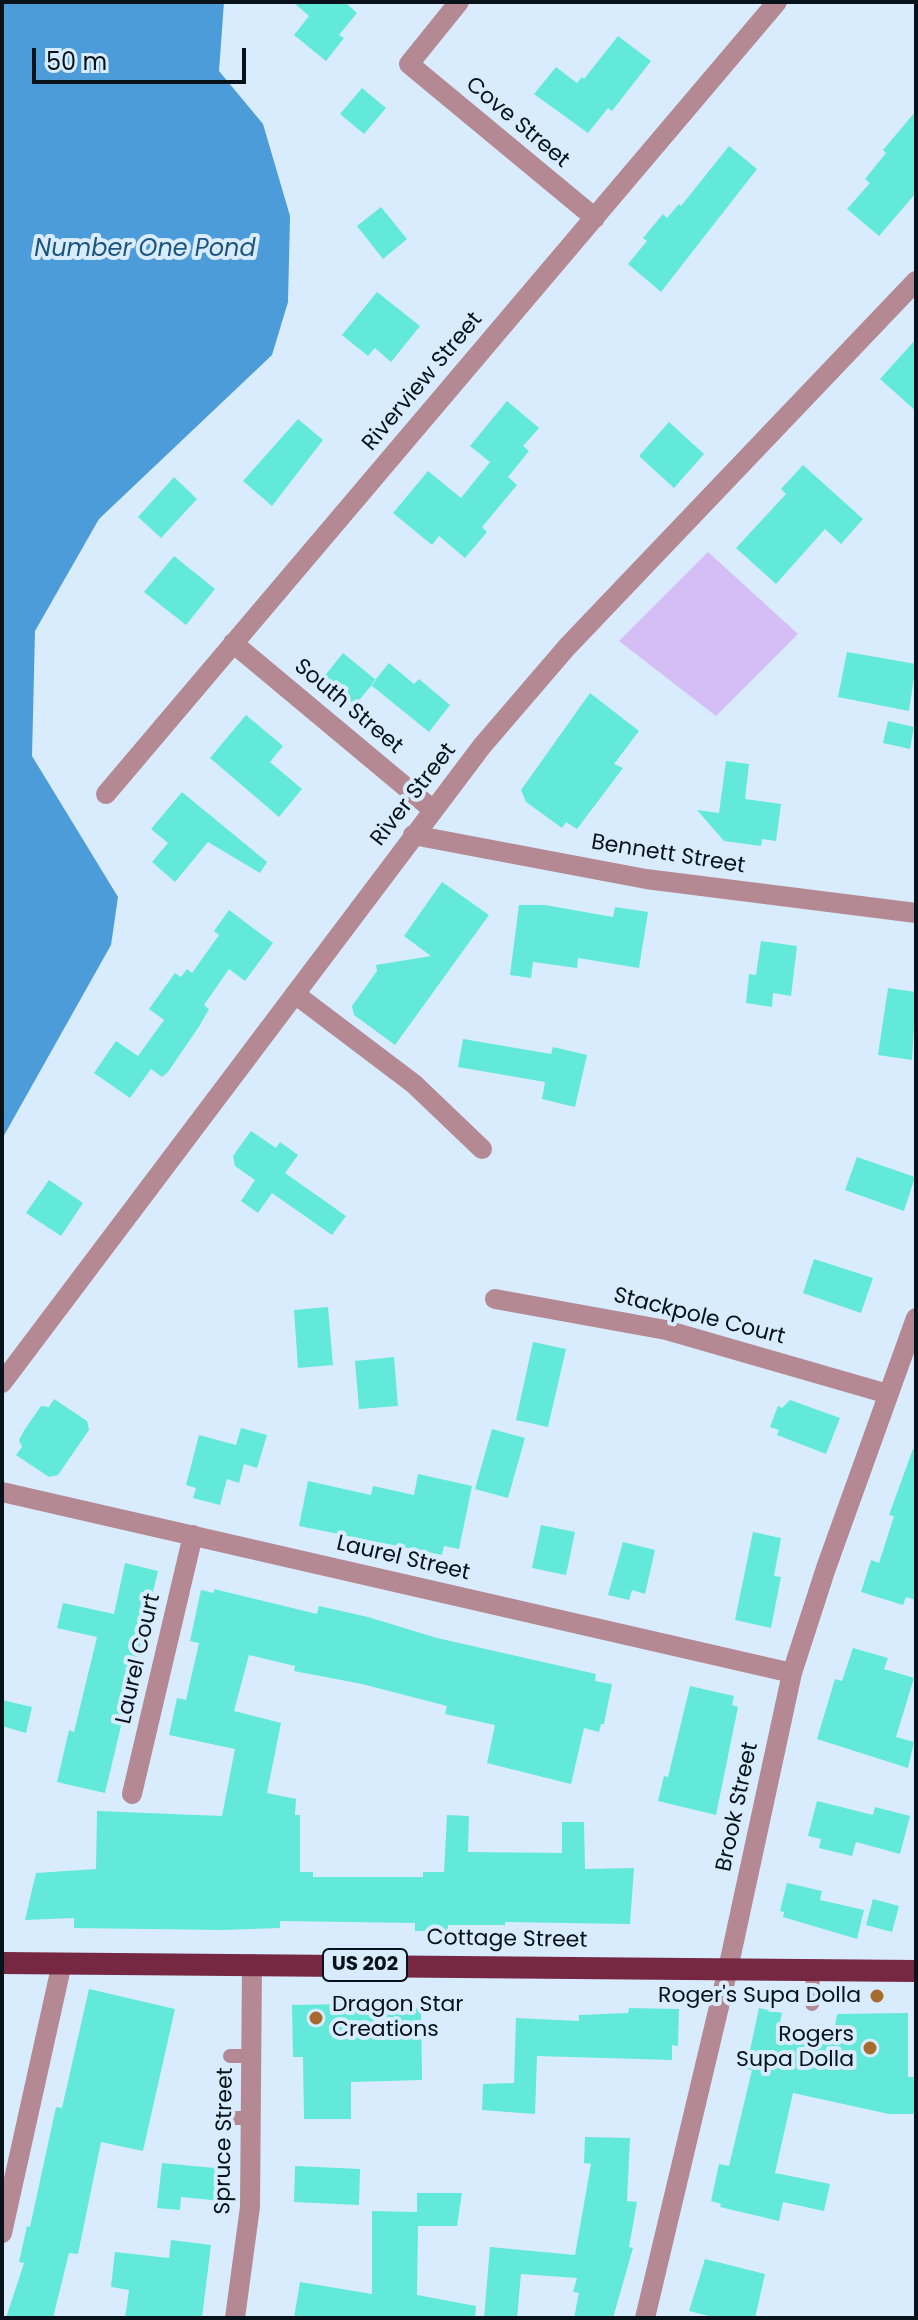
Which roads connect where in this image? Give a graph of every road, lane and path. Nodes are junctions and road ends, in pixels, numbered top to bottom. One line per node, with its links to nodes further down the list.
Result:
1 (459, 2): 3 (street, Cove Street)
2 (777, 2): 3 (street, Riverview Street)
3 (595, 218): 5 (street, Riverview Street)
4 (916, 281): 7 (street, River Street)
5 (233, 643): 6 (street, Riverview Street); 7 (street, South Street)
6 (106, 794)
7 (432, 809): 8 (street, River Street)
8 (413, 835): 9 (street, Bennett Street); 10 (street, River Street)
9 (916, 913)
10 (295, 994): 11 (street); 14 (street, River Street)
11 (482, 1149)
12 (495, 1299): 15 (street, Stackpole Court)
13 (916, 1318): 15 (street, Brook Street)
14 (2, 1383)
15 (888, 1394): 18 (street, Brook Street)
16 (2, 1492): 17 (street, Laurel Street)
17 (193, 1535): 18 (street, Laurel Street); 19 (street, Laurel Court)
18 (792, 1673): 23 (street, Brook Street)
19 (132, 1794)
20 (2, 1963): 21 (highway, Cottage Street / US 202)
21 (62, 1963): 22 (highway, Cottage Street / US 202); 31 (street)
22 (252, 1964): 23 (highway, Cottage Street / US 202); 28 (street, Spruce Street)
23 (728, 1969): 24 (highway, Cottage Street / US 202); 34 (street, Brook Street)
24 (813, 1969): 25 (highway, Cottage Street / US 202); 26 (lane)
25 (916, 1971)
26 (812, 2004)
27 (230, 2056): 28 (lane)
28 (251, 2056): 30 (street, Spruce Street)
29 (229, 2118): 30 (lane)
30 (250, 2118): 33 (street, Spruce Street)
31 (12, 2151): 32 (street)
32 (2, 2233)
33 (235, 2318)
34 (645, 2318)

